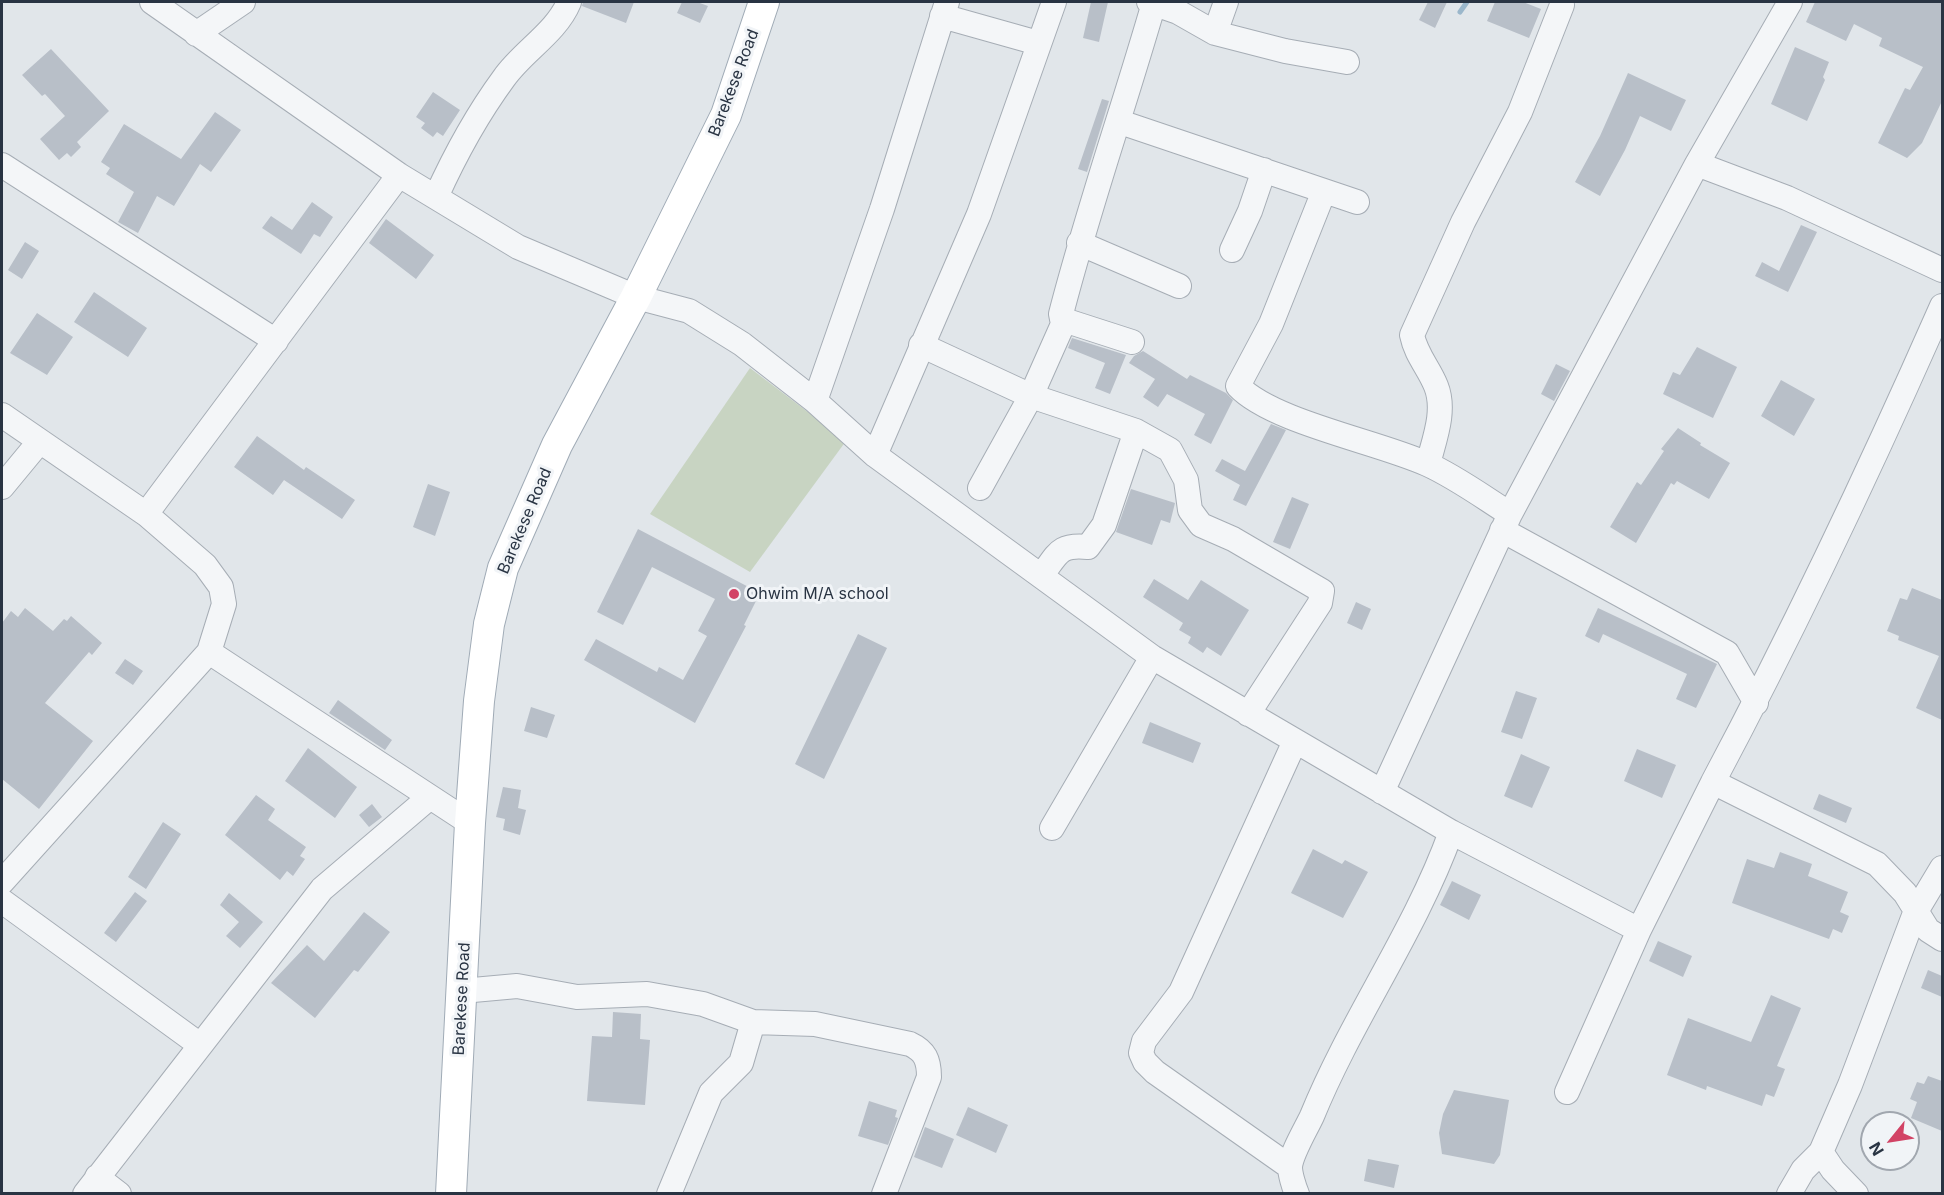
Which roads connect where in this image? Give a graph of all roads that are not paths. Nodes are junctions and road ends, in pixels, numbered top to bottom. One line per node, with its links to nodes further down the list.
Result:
1 (152, 2): 12 (street)
2 (243, 2): 12 (street)
3 (569, 2): 21 (street)
4 (763, 2): 27 (main road, Barekese Road)
5 (1054, 2): 13 (street)
6 (1151, 2): 11 (street); 15 (street)
7 (1226, 2): 11 (street)
8 (1790, 2): 16 (street)
9 (1562, 5): 39 (street)
10 (944, 9): 13 (street); 34 (street)
11 (1215, 33): 14 (street)
12 (196, 34): 19 (street)
13 (1038, 44): 32 (street)
14 (1347, 62)
15 (1120, 122): 18 (street); 23 (street)
16 (1697, 164): 25 (street); 43 (street)
17 (2, 165): 30 (street)
18 (1264, 170): 20 (street); 24 (street)
19 (399, 175): 21 (street); 30 (street)
20 (1324, 190): 22 (street); 39 (street)
21 (436, 197): 27 (street)
22 (1357, 202)
23 (1079, 243): 26 (street); 29 (street)
24 (1232, 250)
25 (1942, 270)
26 (1179, 286)
27 (636, 297): 34 (street); 53 (main road, Barekese Road)
28 (1942, 306): 47 (street)
29 (1064, 324): 31 (street); 33 (street)
30 (276, 341): 42 (street)
31 (1132, 342)
32 (921, 345): 33 (street); 38 (street)
33 (1031, 396): 36 (street); 41 (street)
34 (814, 400): 38 (street)
35 (2, 415): 37 (street)
36 (1136, 431): 44 (street); 48 (street)
37 (40, 441): 40 (street); 42 (street)
38 (875, 455): 44 (street)
39 (1428, 464): 43 (street)
40 (2, 487)
41 (980, 488)
42 (146, 514): 45 (street)
43 (1506, 522): 47 (street); 51 (street)
44 (1041, 576): 46 (street)
45 (209, 652): 52 (street); 57 (street)
46 (1152, 657): 48 (street); 54 (street)
47 (1756, 703): 50 (street)
48 (1248, 714): 49 (street)
49 (1295, 741): 51 (street); 67 (street)
50 (1713, 782): 59 (street); 60 (street)
51 (1382, 792): 55 (street)
52 (430, 797): 53 (street); 64 (street)
53 (470, 823): 62 (main road, Barekese Road)
54 (1052, 828)
55 (1451, 832): 60 (street); 67 (street)
56 (1942, 868): 59 (street)
57 (2, 882)
58 (2, 901): 64 (street)
59 (1915, 913): 61 (street); 66 (street)
60 (1639, 930): 65 (street)
61 (1942, 939)
62 (462, 991): 63 (street); 70 (main road, Barekese Road)
63 (753, 1022): 71 (street); 72 (street)
64 (200, 1045): 68 (street)
65 (1567, 1092)
66 (1821, 1152): 74 (street); 75 (street)
67 (1290, 1167): 73 (street)
68 (91, 1185): 69 (street)
69 (119, 1194)
70 (452, 1194)
71 (669, 1194)
72 (884, 1194)
73 (1297, 1194)
74 (1789, 1194)
75 (1856, 1194)

